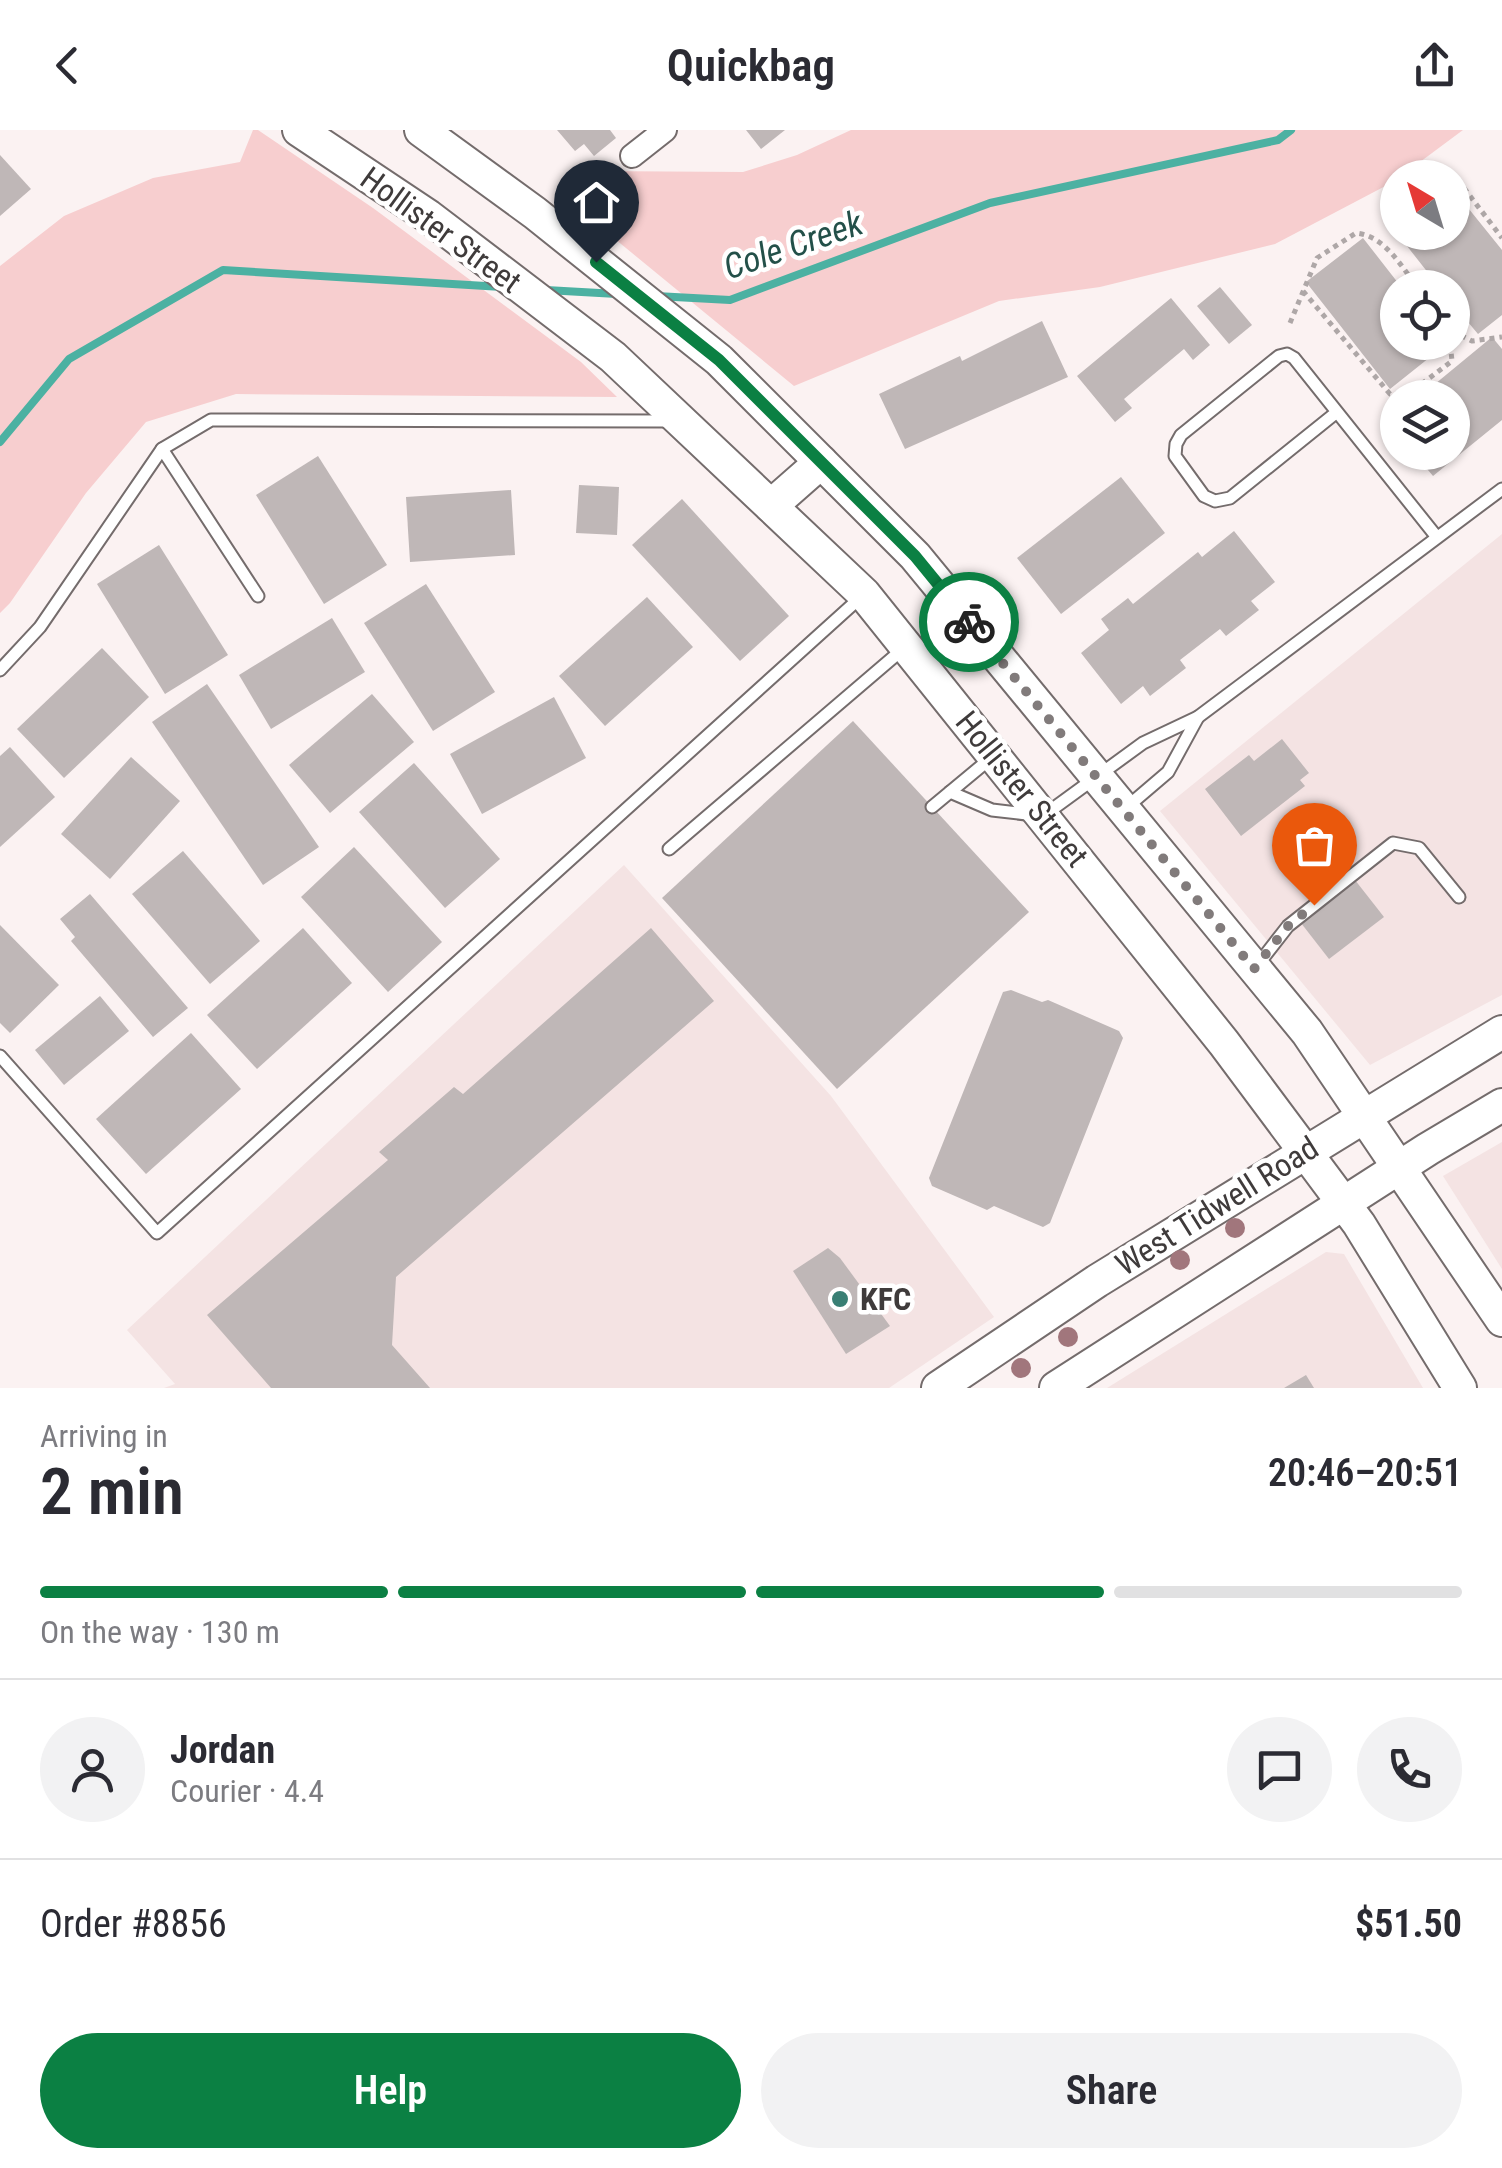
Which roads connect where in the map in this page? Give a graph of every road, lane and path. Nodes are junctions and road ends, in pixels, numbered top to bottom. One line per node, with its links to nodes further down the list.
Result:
1 (299, 130): 14 (main road, Hollister Street)
2 (421, 130): 16 (main road, Hollister Street)
3 (665, 130): 4 (street)
4 (632, 156)
5 (1470, 196): 6 (path)
6 (1502, 238)
7 (1404, 270): 8 (path)
8 (1303, 291): 9 (path); 12 (path)
9 (1290, 323)
10 (1502, 338): 11 (path)
11 (1470, 340)
12 (1452, 360)
13 (1338, 412): 13 (lane); 19 (lane)
14 (680, 421): 15 (lane); 18 (main road, Hollister Street)
15 (162, 449): 21 (lane); 23 (lane)
16 (821, 462): 18 (main road); 26 (main road, Hollister Street)
17 (1502, 488): 19 (lane)
18 (771, 506): 20 (main road, Hollister Street)
19 (1436, 536): 24 (lane)
20 (864, 594): 22 (main road, Hollister Street); 35 (lane)
21 (258, 596)
22 (906, 646): 25 (main road, Hollister Street); 31 (lane)
23 (0, 670)
24 (1198, 717): 26 (lane); 29 (lane)
25 (995, 756): 27 (lane); 30 (main road, Hollister Street)
26 (1096, 778): 29 (main road, Hollister Street); 30 (lane)
27 (950, 792): 28 (lane); 30 (lane)
28 (932, 807)
29 (1123, 810): 33 (main road, Hollister Street)
30 (1043, 816): 38 (main road, Hollister Street)
31 (670, 849)
32 (1459, 898): 33 (lane)
33 (1254, 969): 37 (main road, Hollister Street)
34 (1502, 1032): 37 (main road, West Tidwell Road)
35 (0, 1056)
36 (1502, 1105): 39 (main road, West Tidwell Road)
37 (1365, 1114): 38 (main road, West Tidwell Road); 39 (main road, Hollister Street)
38 (1305, 1152): 40 (main road, Hollister Street); 42 (main road, West Tidwell Road)
39 (1400, 1167): 40 (main road, West Tidwell Road); 41 (main road, Hollister Street)
40 (1345, 1204): 43 (main road, West Tidwell Road); 44 (main road, Hollister Street)
41 (1502, 1320)
42 (938, 1388)
43 (1056, 1388)
44 (1460, 1388)

